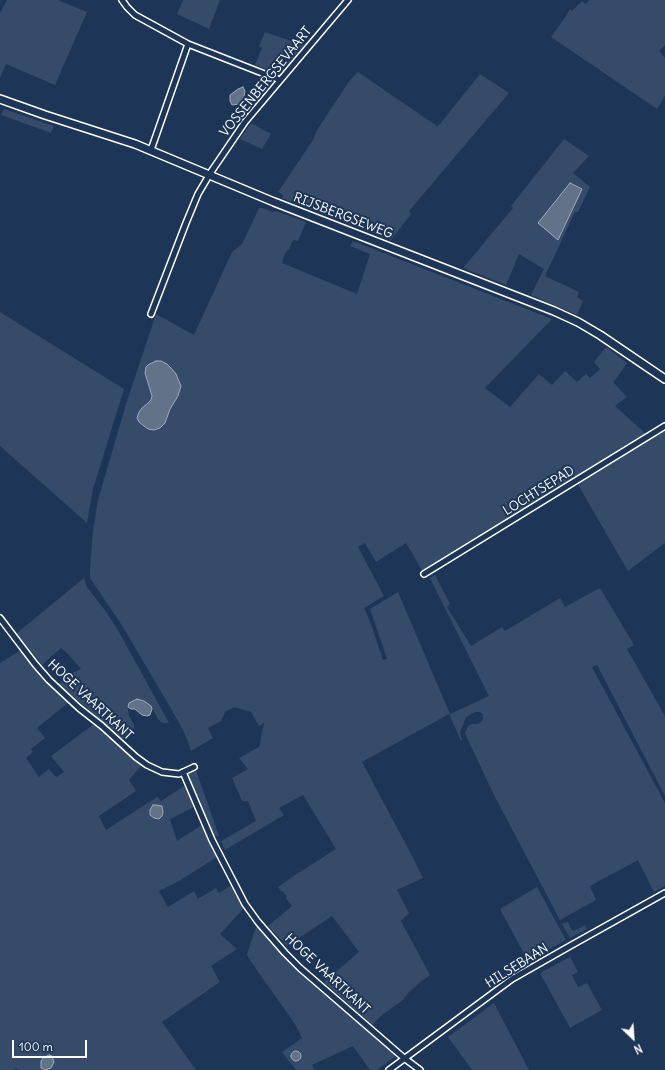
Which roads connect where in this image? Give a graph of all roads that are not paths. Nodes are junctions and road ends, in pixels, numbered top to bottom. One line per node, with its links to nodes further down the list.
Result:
1 (122, 0): 3 (street)
2 (348, 0): 4 (street, VOSSENBERGSEVAART)
3 (188, 44): 4 (street); 6 (street)
4 (280, 80): 7 (street, VOSSENBERGSEVAART)
5 (1, 102): 6 (main road, RIJSBERGSEWEG)
6 (151, 150): 7 (main road, RIJSBERGSEWEG)
7 (210, 174): 8 (street, VOSSENBERGSEVAART); 9 (main road, RIJSBERGSEWEG)
8 (151, 314)
9 (665, 380)
10 (665, 426): 11 (street, LOCHTSEPAD)
11 (424, 574)
12 (0, 618): 14 (street, HOGE VAARTKANT)
13 (194, 767): 14 (street, HOGE VAARTKANT)
14 (183, 772): 16 (street, HOGE VAARTKANT)
15 (665, 894): 16 (street, HILSEBAAN)
16 (404, 1058): 17 (street, HILSEBAAN); 18 (street, HOGE VAARTKANT)
17 (389, 1070)
18 (420, 1070)

